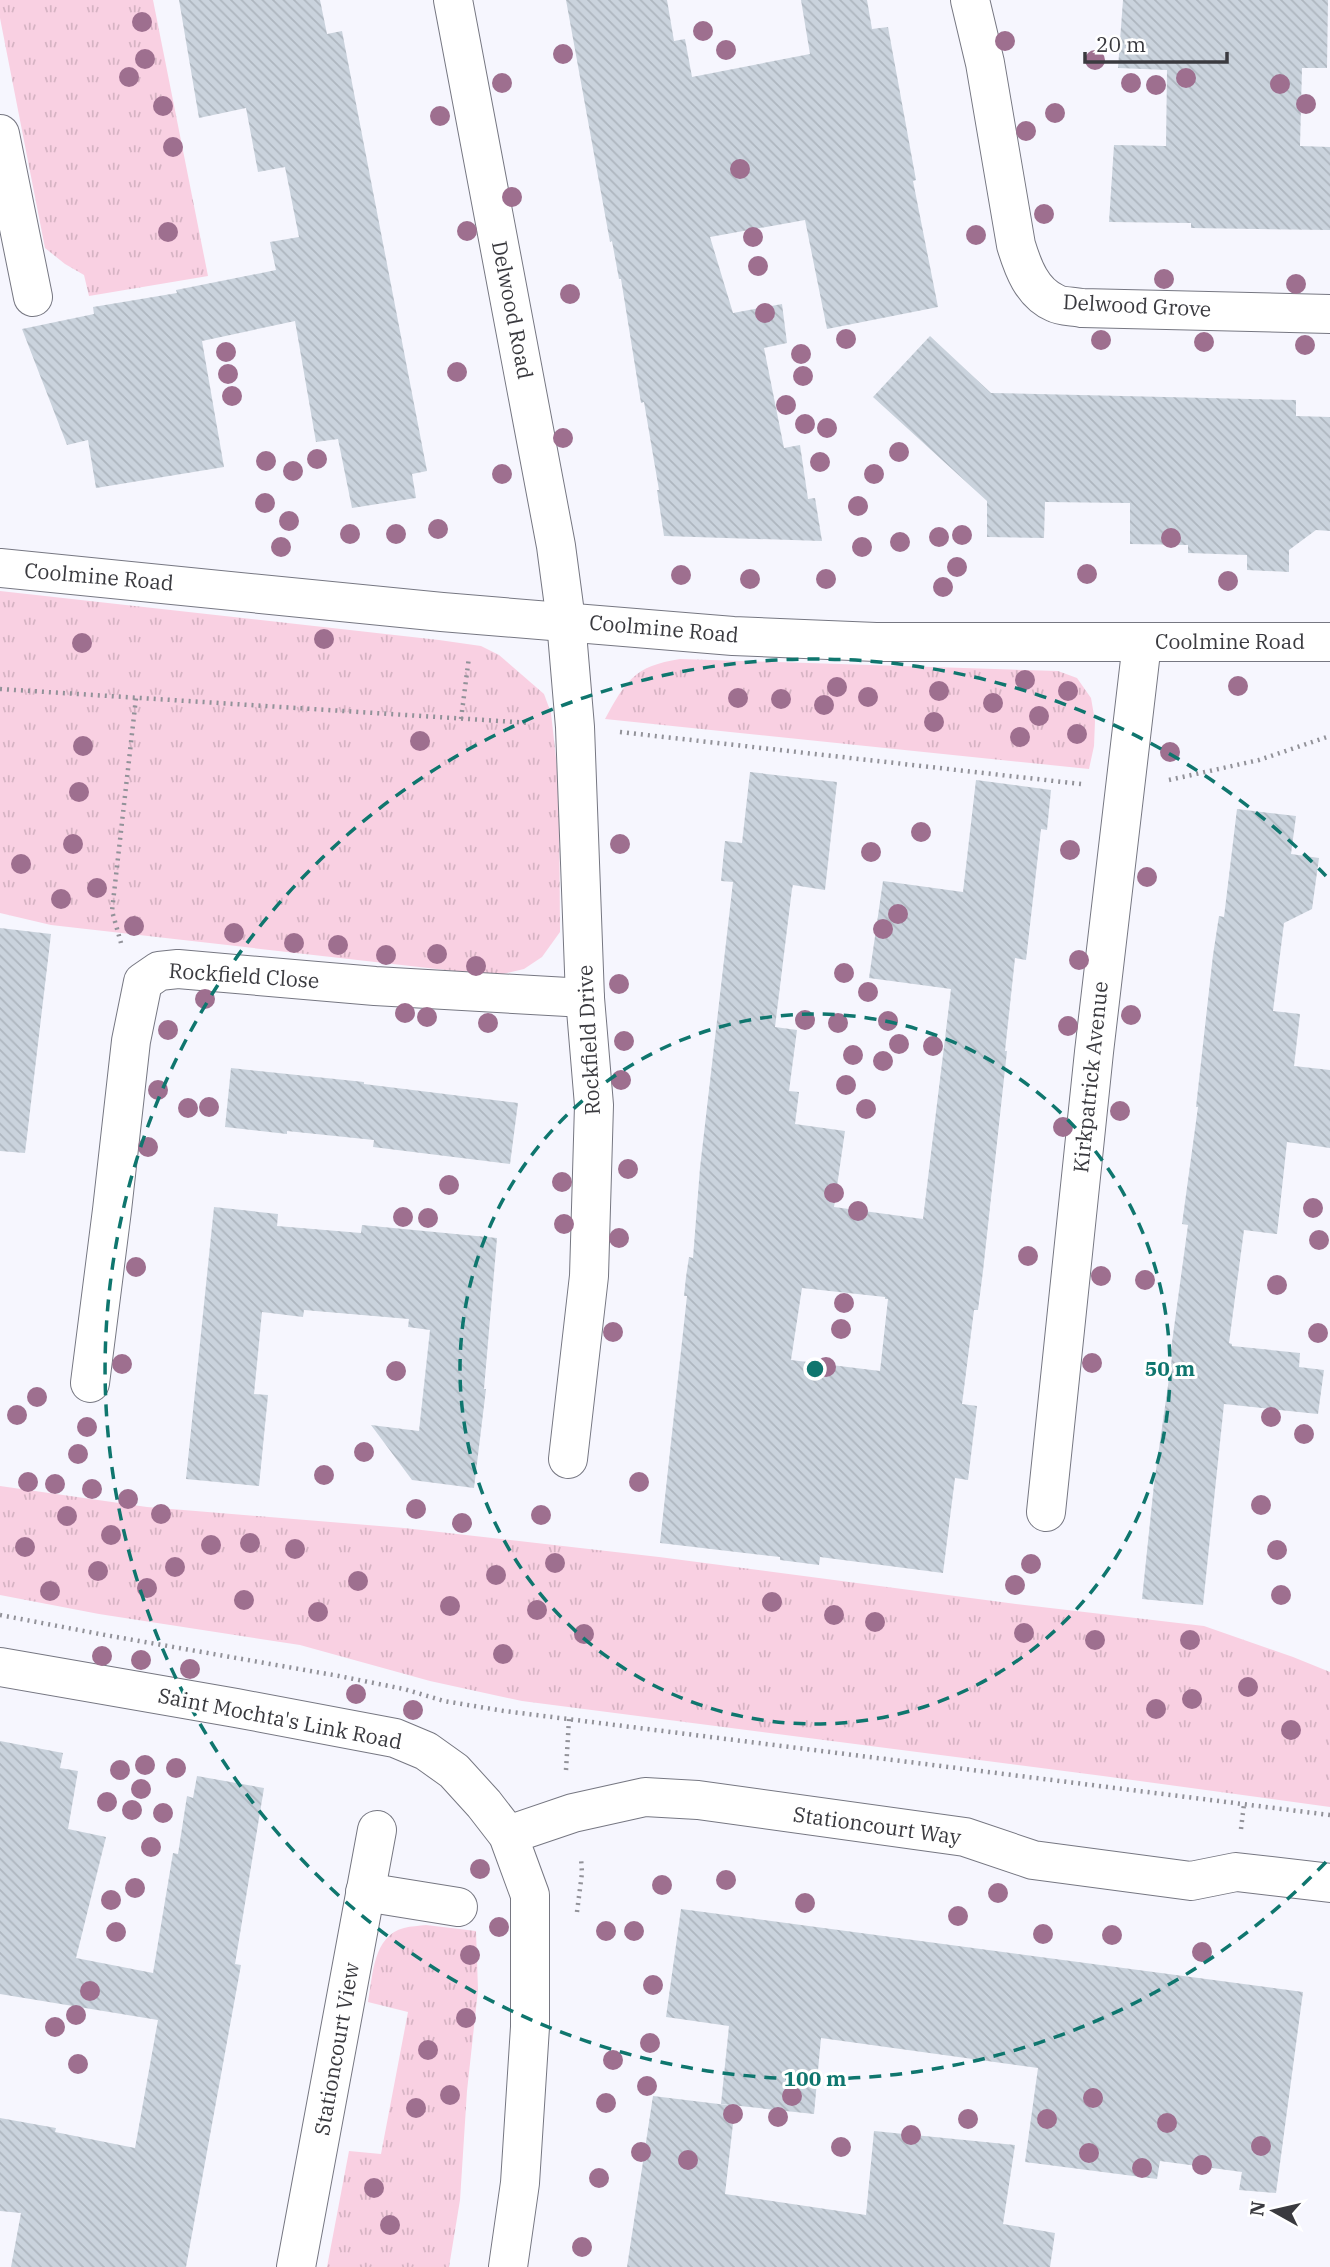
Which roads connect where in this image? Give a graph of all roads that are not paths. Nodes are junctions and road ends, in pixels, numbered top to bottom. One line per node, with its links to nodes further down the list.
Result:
1 (453, 0): 7 (street, Delwood Road)
2 (970, 0): 5 (street, Delwood Grove)
3 (0, 134): 4 (street)
4 (33, 297)
5 (1330, 314)
6 (0, 568): 7 (street, Coolmine Road)
7 (566, 621): 9 (street, Coolmine Road); 10 (street, Rockfield Drive)
8 (1330, 642): 9 (street, Coolmine Road)
9 (1142, 643): 13 (street, Kirkpatrick Avenue)
10 (585, 998): 11 (street, Rockfield Close); 12 (street, Rockfield Drive)
11 (90, 1382)
12 (568, 1459)
13 (1046, 1512)
14 (0, 1667): 16 (street, Saint Mochta's Link Road)
15 (377, 1830): 18 (street, Stationcourt View)
16 (508, 1835): 17 (street, Stationcourt Way); 21 (street, Saint Mochta's Link Road)
17 (1330, 1883)
18 (365, 1892): 19 (street); 20 (street, Stationcourt View)
19 (457, 1907)
20 (296, 2267)
21 (508, 2267)

